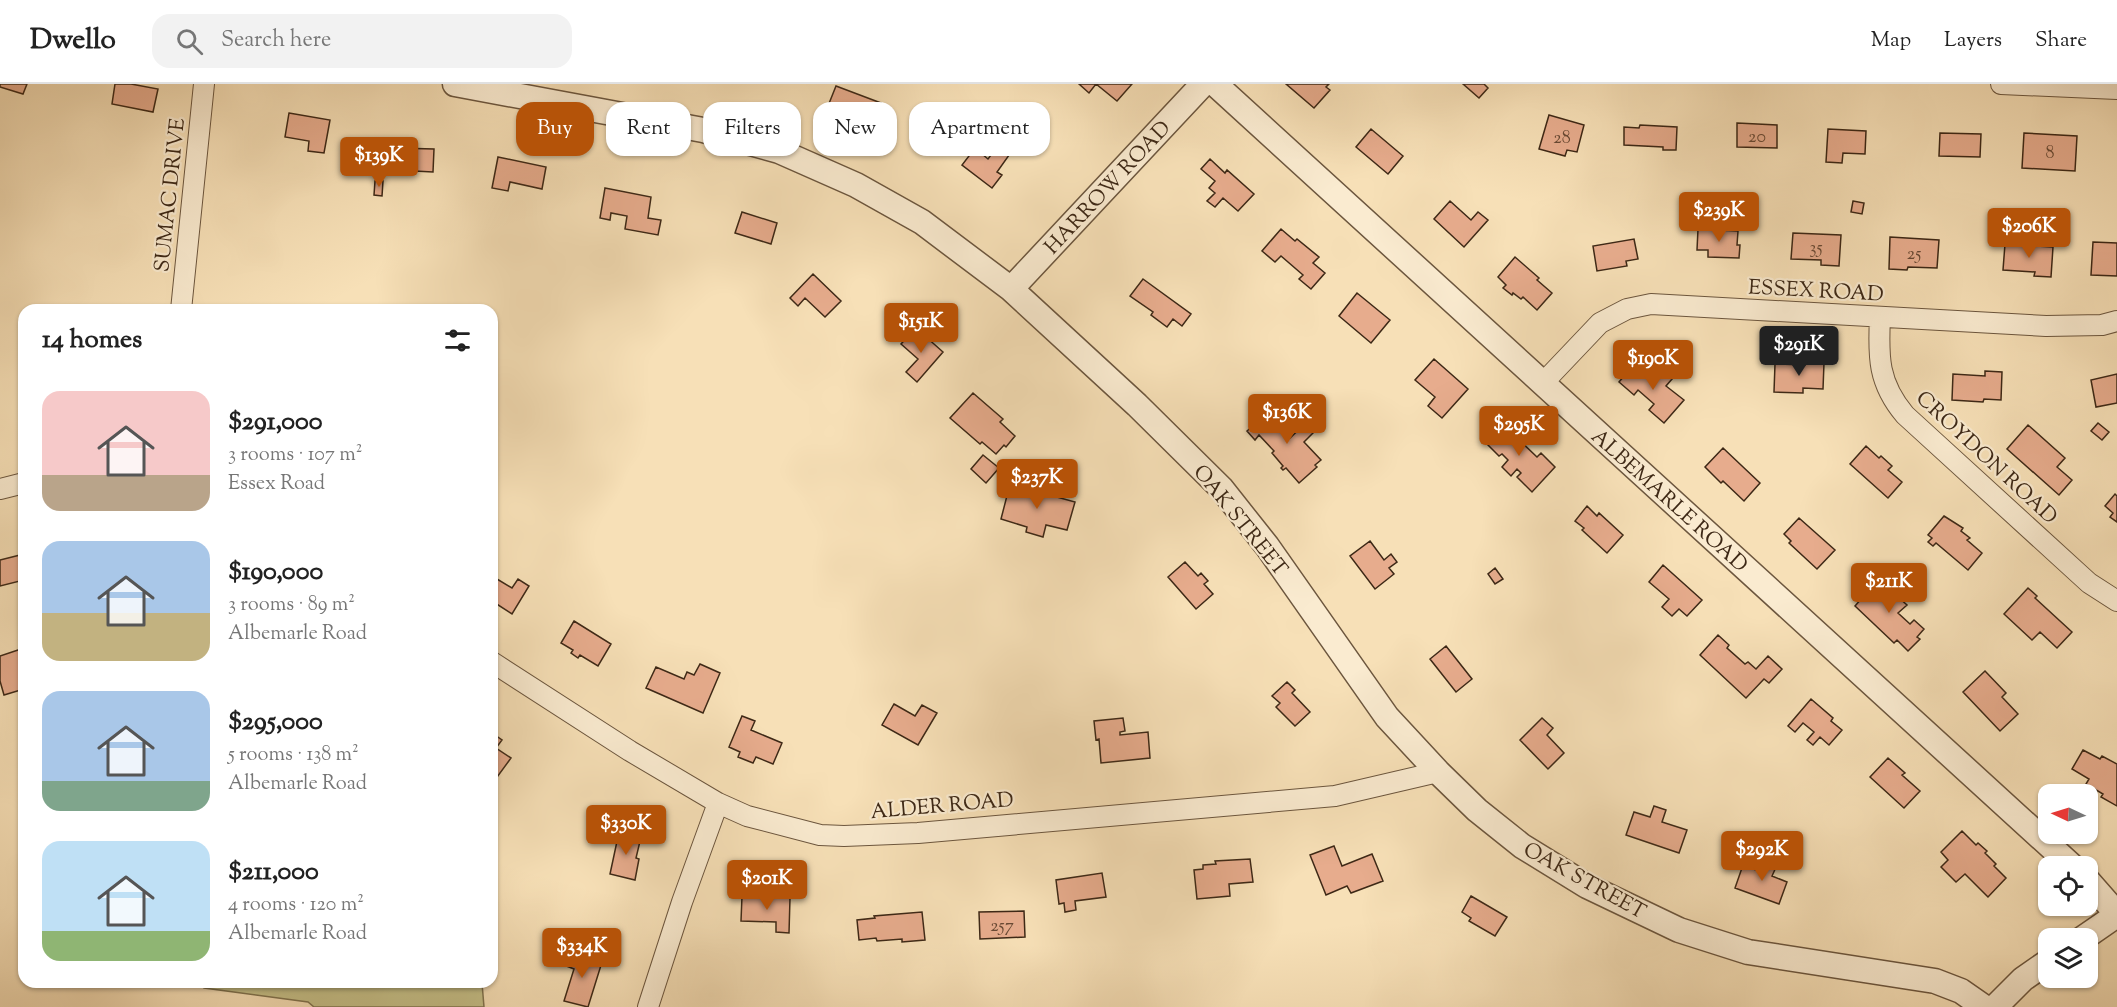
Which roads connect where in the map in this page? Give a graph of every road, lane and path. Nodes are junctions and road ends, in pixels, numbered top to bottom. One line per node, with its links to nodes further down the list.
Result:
1 (204, 84): 8 (street, SUMAC DRIVE)
2 (455, 84): 7 (street, OAK STREET)
3 (1203, 84): 7 (street, HARROW ROAD)
4 (1215, 84): 11 (street, ALBEMARLE ROAD)
5 (2001, 84): 6 (street)
6 (2117, 89)
7 (1011, 289): 16 (street, OAK STREET)
8 (182, 304)
9 (1880, 317): 10 (street, ESSEX ROAD); 11 (street, ESSEX ROAD); 14 (street, CROYDON ROAD)
10 (2117, 321)
11 (1542, 384): 18 (street, ALBEMARLE ROAD)
12 (18, 484): 13 (street)
13 (0, 489)
14 (2117, 601)
15 (498, 666): 17 (street, ALDER ROAD)
16 (1438, 772): 17 (street, ALDER ROAD); 24 (street, OAK STREET)
17 (718, 803): 23 (street)
18 (2061, 856)
19 (2098, 893): 20 (street)
20 (2117, 915): 21 (street)
21 (2098, 928)
22 (2038, 969): 25 (street)
23 (648, 1007)
24 (1984, 1007)
25 (1995, 1007)

